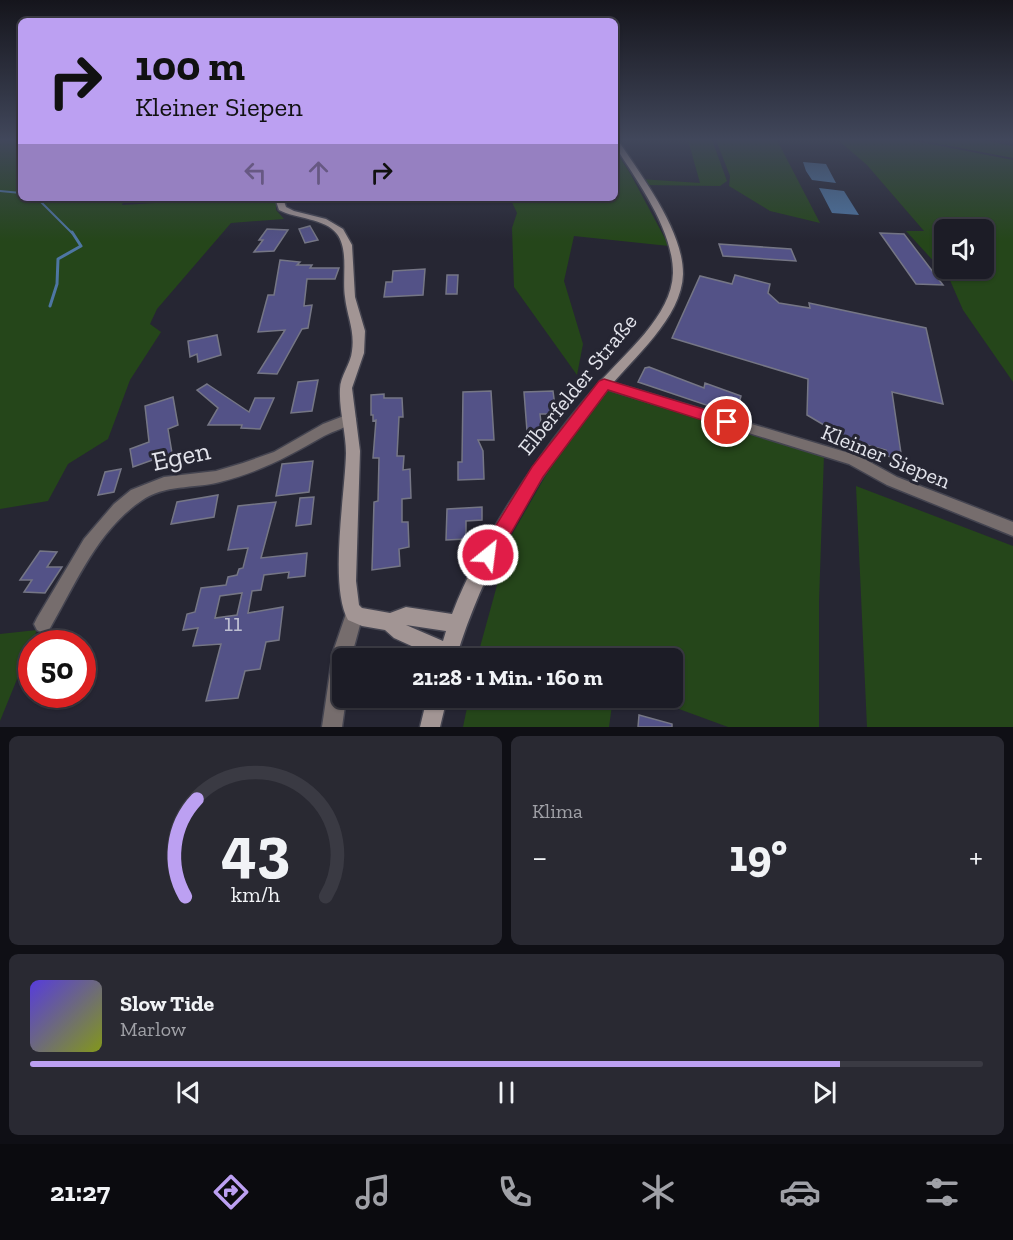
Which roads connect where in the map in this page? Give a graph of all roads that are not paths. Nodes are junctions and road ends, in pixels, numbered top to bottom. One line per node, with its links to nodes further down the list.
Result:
1 (635, 174): 3 (main road, Elberfelder Straße)
2 (280, 201): 4 (main road)
3 (604, 384): 5 (street, Kleiner Siepen); 9 (main road, Elberfelder Straße)
4 (349, 419): 6 (main road); 8 (street, Egen)
5 (1013, 529)
6 (354, 614): 7 (main road); 13 (street)
7 (390, 622): 9 (main road); 10 (main road)
8 (43, 624)
9 (457, 624): 11 (main road, Elberfelder Straße)
10 (432, 648)
11 (450, 648)
12 (435, 708): 14 (main road)
13 (332, 727)
14 (430, 727)

